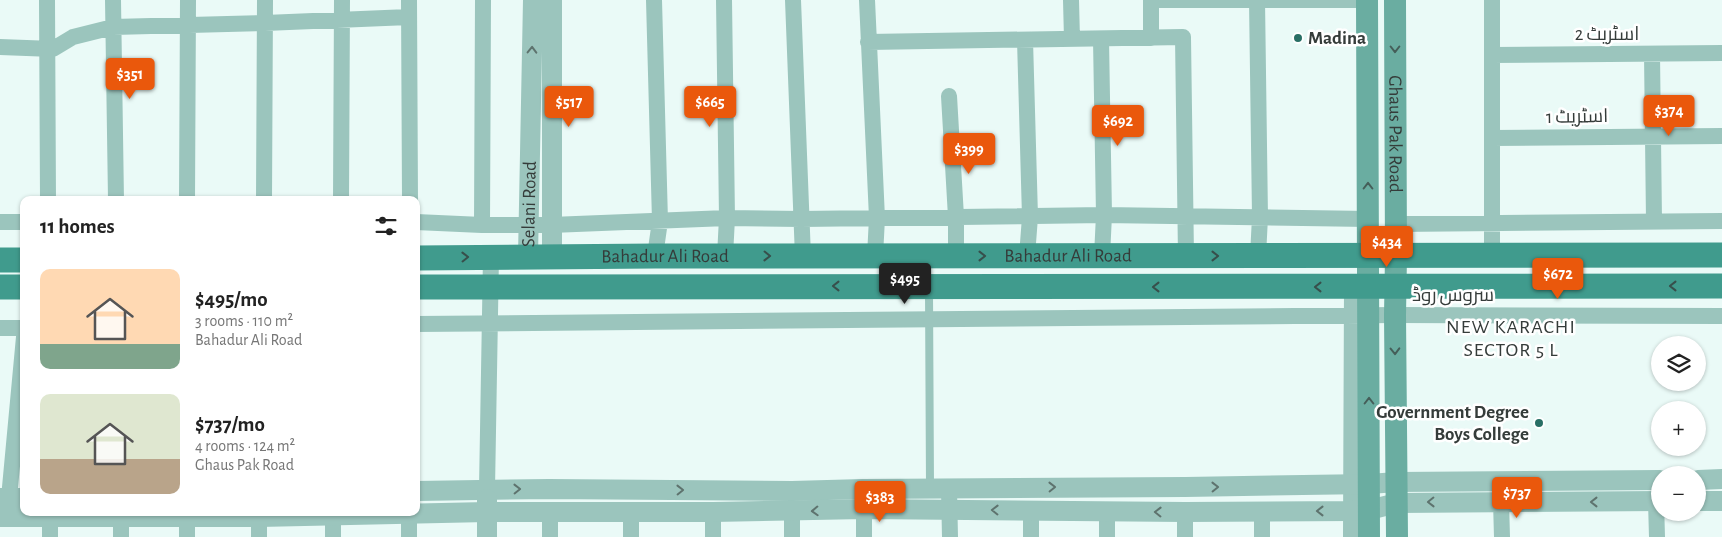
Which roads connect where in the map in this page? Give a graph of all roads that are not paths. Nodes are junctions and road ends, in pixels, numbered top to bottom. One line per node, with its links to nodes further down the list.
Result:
1 (47, 0): 31 (street)
2 (113, 0): 24 (street)
3 (188, 0): 23 (street)
4 (265, 0): 22 (street)
5 (342, 0): 21 (street)
6 (409, 0): 20 (street)
7 (483, 0): 63 (street)
8 (533, 0): 61 (street, Selani Road, one-way to 8)
9 (552, 0): 64 (street, Selani Road)
10 (654, 0): 54 (street)
11 (724, 0): 50 (street)
12 (793, 0): 52 (street)
13 (867, 0): 29 (street)
14 (1071, 0): 27 (street)
15 (1226, 0): 16 (street); 26 (street)
16 (1257, 0): 17 (street); 49 (street)
17 (1367, 0): 53 (main road, one-way to 17)
18 (1395, 0): 62 (main road, Ghaus Pak Road, one-way to 62)
19 (1492, 0): 34 (street)
20 (409, 17): 21 (street); 44 (street)
21 (341, 19): 22 (street); 43 (street)
22 (265, 23): 23 (street); 42 (street)
23 (188, 24): 24 (street); 41 (street)
24 (113, 27): 31 (street); 40 (street)
25 (1101, 38): 26 (street); 27 (street); 45 (street)
26 (1152, 38): 48 (street)
27 (1072, 39): 28 (street)
28 (1025, 40): 29 (street); 47 (street)
29 (868, 42): 51 (street)
30 (0, 47): 31 (street)
31 (47, 49): 39 (street)
32 (1722, 53): 33 (street, اسٹریٹ 2)
33 (1652, 54): 34 (street, اسٹریٹ 2); 37 (street)
34 (1492, 55): 38 (street)
35 (949, 96): 46 (street)
36 (1722, 136): 37 (street, اسٹریٹ 1)
37 (1653, 137): 38 (street, اسٹریٹ 1); 55 (street)
38 (1492, 138): 60 (street)
39 (48, 196)
40 (116, 196)
41 (187, 196)
42 (264, 196)
43 (341, 196)
44 (410, 196)
45 (1104, 215): 47 (street); 48 (street); 74 (street)
46 (956, 217): 47 (street); 51 (street); 72 (street)
47 (1030, 217): 73 (street)
48 (1185, 217): 49 (street); 75 (street)
49 (1260, 217): 53 (street); 76 (street)
50 (728, 218): 52 (street); 54 (street); 69 (street)
51 (877, 218): 52 (street); 71 (street)
52 (801, 219): 70 (street)
53 (1368, 219): 77 (main road)
54 (660, 221): 64 (street); 68 (street)
55 (1654, 221): 56 (street); 60 (street)
56 (1722, 221)
57 (0, 222): 58 (street)
58 (20, 222)
59 (420, 222): 63 (street)
60 (1492, 223): 62 (street); 79 (street)
61 (529, 224): 63 (street); 64 (street); 67 (street, Selani Road)
62 (1396, 224): 78 (main road, Ghaus Pak Road)
63 (482, 225)
64 (551, 225): 67 (street, Selani Road)
65 (1722, 255): 79 (main road, Bahadur Ali Road)
66 (491, 256): 67 (main road, Bahadur Ali Road); 80 (main road, Bahadur Ali Road, one-way to 66); 89 (street)
67 (540, 256): 68 (main road, Bahadur Ali Road)
68 (655, 256): 69 (main road, Bahadur Ali Road)
69 (725, 256): 70 (main road, Bahadur Ali Road, one-way to 70)
70 (803, 256): 71 (main road, Bahadur Ali Road)
71 (875, 256): 72 (main road, Bahadur Ali Road)
72 (956, 256): 73 (main road, Bahadur Ali Road, one-way to 73)
73 (1027, 256): 74 (main road, Bahadur Ali Road)
74 (1102, 256): 75 (main road, Bahadur Ali Road)
75 (1186, 256): 76 (main road, Bahadur Ali Road, one-way to 76)
76 (1258, 256): 77 (main road, Bahadur Ali Road)
77 (1368, 256): 78 (main road, Bahadur Ali Road); 90 (main road)
78 (1396, 256): 79 (main road, Bahadur Ali Road); 84 (main road, Ghaus Pak Road)
79 (1492, 256)
80 (420, 258)
81 (0, 260): 82 (main road)
82 (20, 260)
83 (929, 286): 89 (main road, Bahadur Ali Road, one-way to 89); 90 (main road, Bahadur Ali Road, one-way to 83); 94 (lane)
84 (1396, 286): 85 (main road, Bahadur Ali Road, one-way to 84); 90 (main road, Bahadur Ali Road); 92 (main road, Ghaus Pak Road)
85 (1722, 286)
86 (0, 287): 87 (main road)
87 (20, 287)
88 (420, 287): 89 (main road, Bahadur Ali Road)
89 (490, 287): 96 (street)
90 (1360, 287): 91 (main road)
91 (1360, 315): 92 (street, سروس روڈ); 94 (street, سروس روڈ); 104 (main road)
92 (1395, 315): 93 (street, سروس روڈ); 108 (main road, Ghaus Pak Road, one-way to 108)
93 (1722, 316)
94 (929, 320): 96 (street, سروس روڈ); 105 (lane)
95 (420, 324): 96 (street, سروس روڈ)
96 (490, 324): 106 (street)
97 (0, 328): 98 (street)
98 (20, 328)
99 (20, 387): 109 (street)
100 (1722, 479): 103 (street)
101 (1625, 480): 102 (street); 108 (street); 114 (street)
102 (1651, 480)
103 (1706, 480)
104 (1360, 484): 105 (street, one-way to 104); 108 (street); 118 (main road)
105 (940, 489): 106 (street, one-way to 105); 115 (street)
106 (487, 490): 107 (street); 122 (street)
107 (420, 491)
108 (1397, 492): 110 (street, one-way to 108); 118 (street); 153 (main road, Ghaus Pak Road)
109 (11, 498)
110 (1501, 501): 114 (street, one-way to 110); 154 (street)
111 (1651, 501): 114 (street)
112 (1706, 501): 113 (street)
113 (1722, 501)
114 (1625, 502)
115 (950, 509): 116 (street); 117 (street, one-way to 115); 146 (street)
116 (864, 510): 119 (street, one-way to 119); 145 (street)
117 (1031, 510): 120 (street); 147 (street)
118 (1360, 510): 121 (street, one-way to 121); 151 (street); 152 (main road)
119 (792, 511): 125 (street); 144 (street)
120 (1107, 511): 126 (street, one-way to 120); 148 (street)
121 (1262, 511): 126 (street); 150 (street)
122 (487, 512): 123 (street); 127 (street); 140 (street)
123 (550, 512): 124 (street); 141 (street)
124 (631, 512): 125 (street); 142 (street)
125 (713, 512): 143 (street)
126 (1185, 512): 149 (street)
127 (420, 514)
128 (253, 516): 136 (street)
129 (259, 516): 137 (street)
130 (333, 516): 138 (street)
131 (409, 516): 139 (street)
132 (0, 517): 134 (street)
133 (1657, 521): 155 (street)
134 (50, 527): 135 (street)
135 (121, 527): 136 (street)
136 (187, 527)
137 (259, 537)
138 (333, 537)
139 (408, 537)
140 (486, 537)
141 (550, 537)
142 (632, 537)
143 (713, 537)
144 (792, 537)
145 (864, 537)
146 (950, 537)
147 (1031, 537)
148 (1107, 537)
149 (1185, 537)
150 (1262, 537)
151 (1351, 537)
152 (1369, 537)
153 (1397, 537)
154 (1502, 537)
155 (1657, 537)

